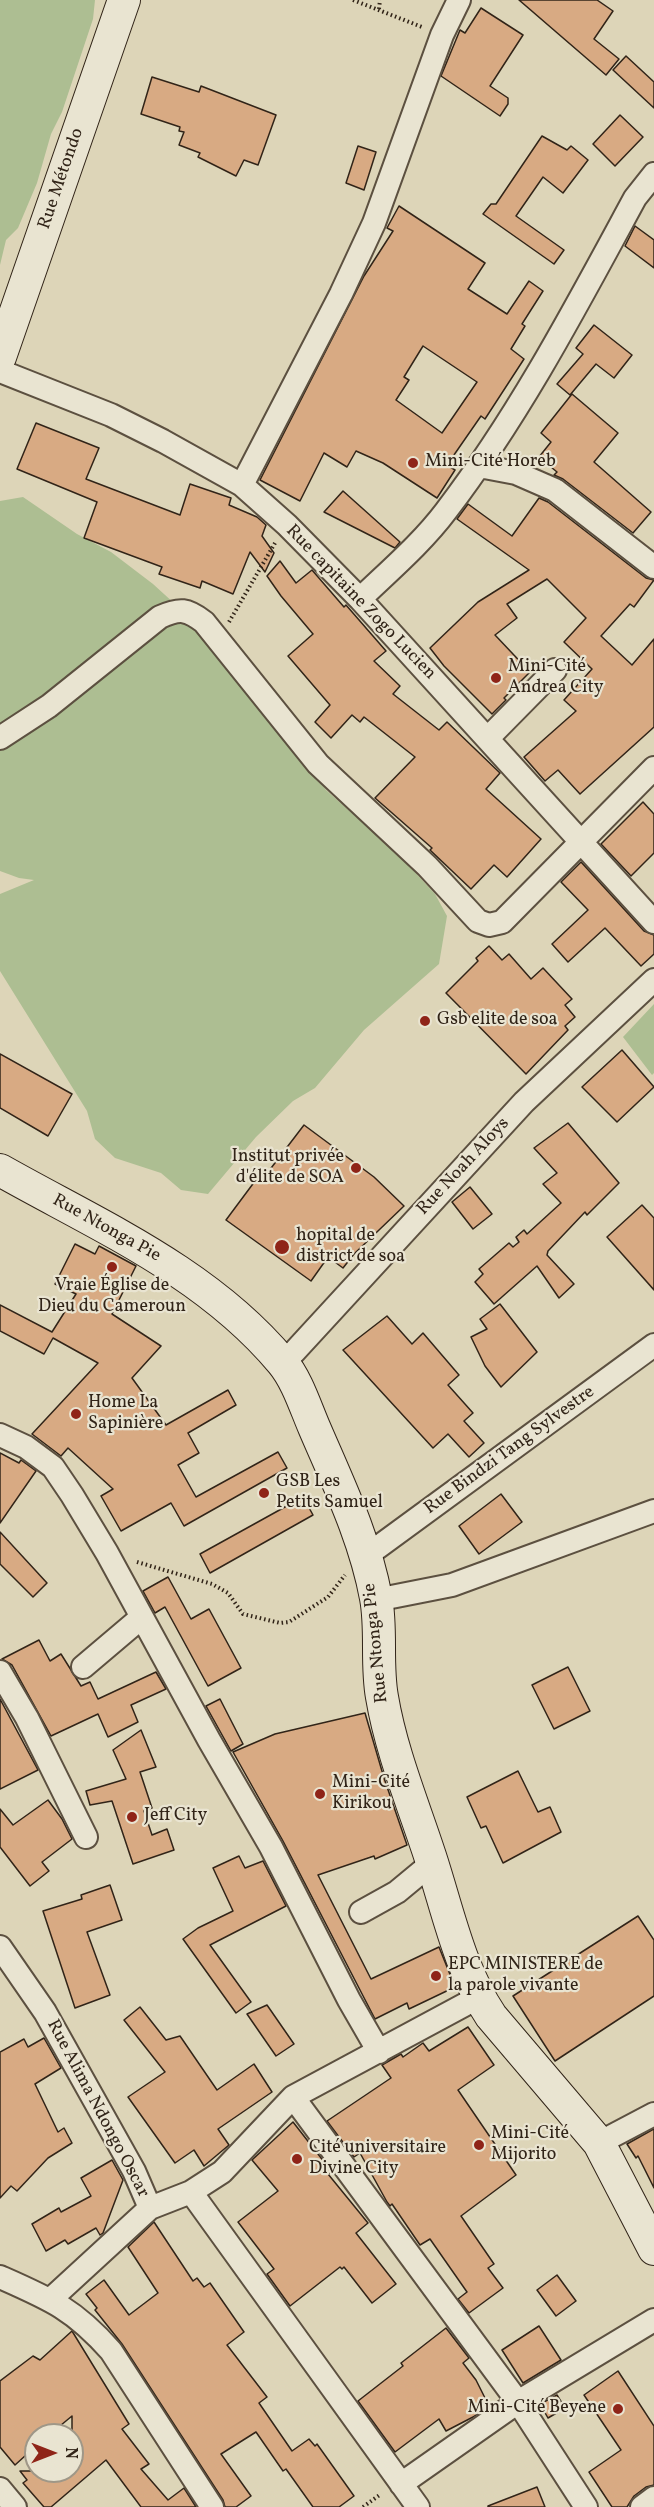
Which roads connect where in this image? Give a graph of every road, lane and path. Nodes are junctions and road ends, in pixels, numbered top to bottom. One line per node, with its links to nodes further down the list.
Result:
1 (124, 0): 8 (street, Rue Métondo)
2 (353, 0): 5 (path)
3 (380, 0): 5 (path)
4 (459, 0): 6 (street)
5 (379, 9): 6 (path)
6 (442, 35): 11 (street)
7 (654, 174): 10 (street)
8 (0, 357)
9 (0, 371): 11 (street, Rue capitaine Zogo Lucien)
10 (478, 466): 13 (street); 14 (street)
11 (242, 485): 12 (street, Rue capitaine Zogo Lucien)
12 (287, 525): 14 (street, Rue capitaine Zogo Lucien); 15 (path)
13 (654, 567)
14 (360, 599): 18 (street, Rue capitaine Zogo Lucien)
15 (217, 640): 17 (street); 20 (street)
16 (555, 670): 18 (street)
17 (0, 738)
18 (488, 738): 20 (street, Rue capitaine Zogo Lucien)
19 (654, 768): 20 (street)
20 (580, 842): 21 (street, Rue capitaine Zogo Lucien)
21 (654, 922)
22 (654, 980): 25 (street, Rue Noah Aloys)
23 (0, 1170): 25 (street, Rue Ntonga Pie)
24 (654, 1346): 29 (street, Rue Bindzi Tang Sylvestre)
25 (283, 1364): 29 (street, Rue Ntonga Pie)
26 (0, 1435): 28 (street)
27 (654, 1511): 30 (street)
28 (107, 1553): 29 (path); 31 (street)
29 (366, 1556): 30 (street, Rue Ntonga Pie)
30 (376, 1600): 35 (street, Rue Ntonga Pie)
31 (142, 1617): 32 (street); 39 (street)
32 (83, 1667)
33 (0, 1672): 34 (street)
34 (86, 1837)
35 (432, 1863): 36 (street); 38 (street, Rue Ntonga Pie)
36 (361, 1912)
37 (0, 1947): 44 (street, Rue Alima Ndongo Oscar)
38 (478, 1997): 39 (street); 42 (street, Rue Ntonga Pie)
39 (379, 2052): 40 (street)
40 (293, 2097): 43 (street); 49 (street)
41 (654, 2114): 42 (street)
42 (599, 2143): 45 (street, Rue Ntonga Pie)
43 (191, 2192): 44 (street); 50 (street)
44 (150, 2208): 47 (street, Rue Alima Ndongo Oscar)
45 (654, 2249)
46 (0, 2277): 47 (street)
47 (51, 2299): 54 (street)
48 (654, 2320): 49 (street)
49 (518, 2402): 50 (street); 56 (street)
50 (401, 2484): 55 (street)
51 (0, 2489): 53 (street)
52 (654, 2498): 57 (street)
53 (15, 2507)
54 (212, 2507)
55 (418, 2507)
56 (586, 2507)
57 (642, 2507)

